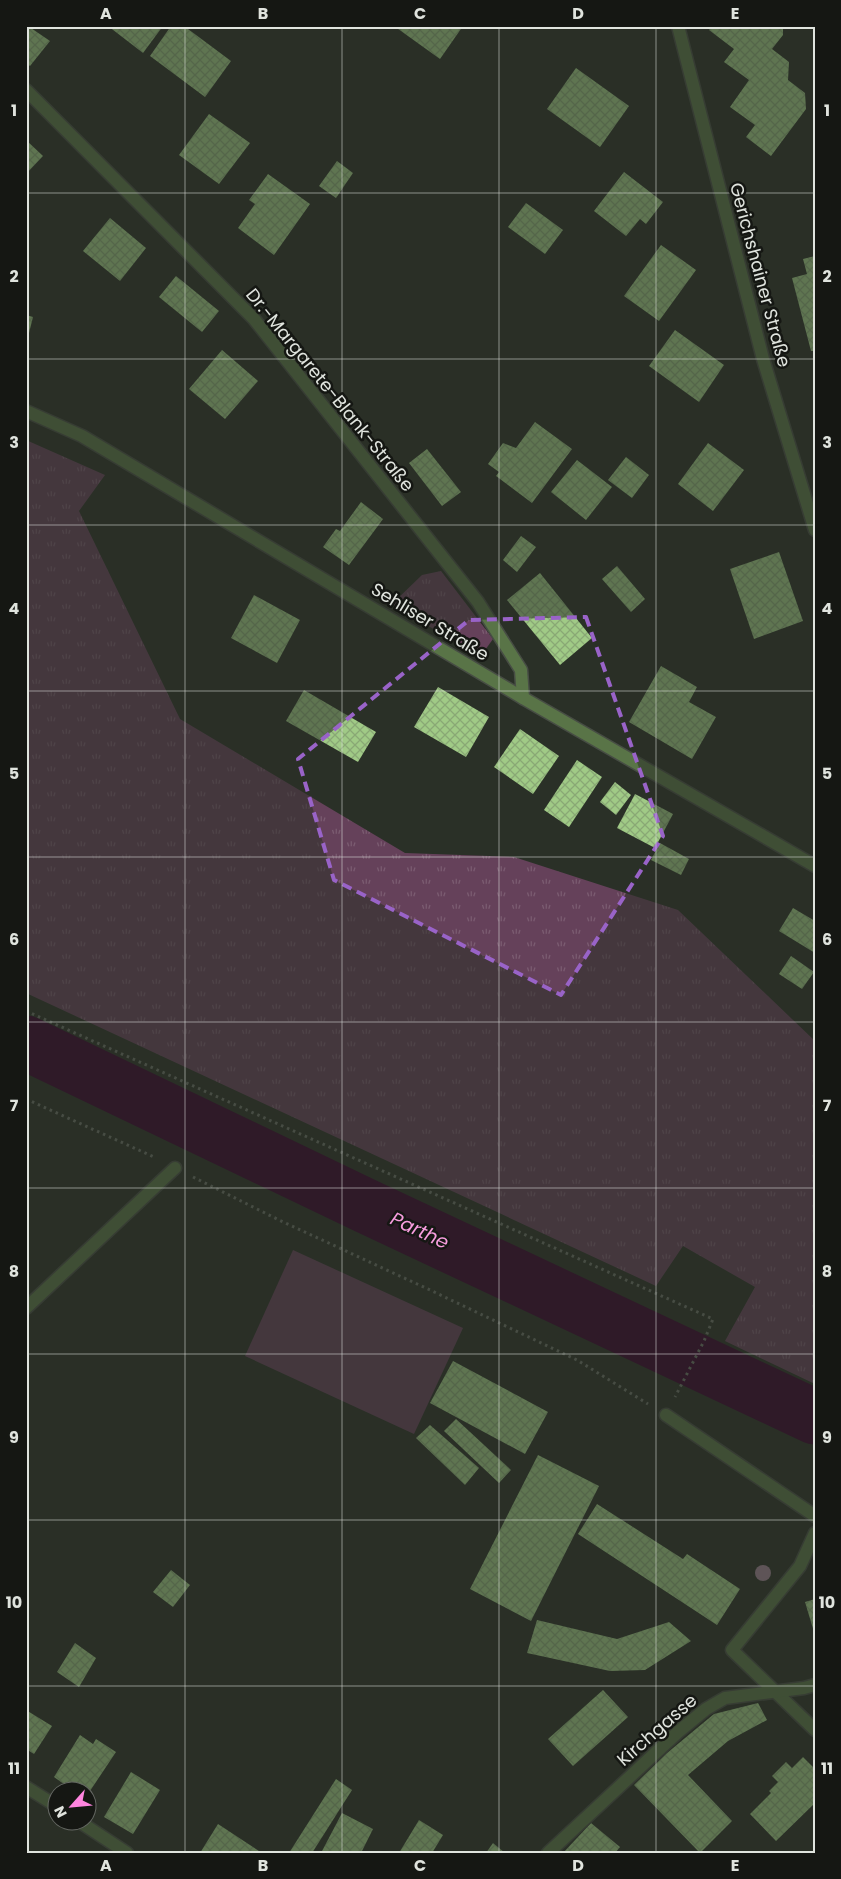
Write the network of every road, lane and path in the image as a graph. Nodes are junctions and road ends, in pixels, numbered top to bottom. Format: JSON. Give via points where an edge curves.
{"nodes":[{"id":1,"x":678,"y":26,"type":"edge"},
{"id":2,"x":26,"y":90,"type":"edge"},
{"id":3,"x":26,"y":411,"type":"edge"},
{"id":4,"x":813,"y":522,"type":"edge"},
{"id":5,"x":523,"y":698,"type":"junction"},
{"id":6,"x":815,"y":866,"type":"edge"},
{"id":7,"x":26,"y":1011,"type":"edge"},
{"id":8,"x":26,"y":1099,"type":"edge"},
{"id":9,"x":175,"y":1168,"type":"junction"},
{"id":10,"x":26,"y":1308,"type":"edge"},
{"id":11,"x":678,"y":1391,"type":"dead end"},
{"id":12,"x":666,"y":1415,"type":"joint"},
{"id":13,"x":815,"y":1516,"type":"edge"},
{"id":14,"x":815,"y":1534,"type":"edge"},
{"id":15,"x":815,"y":1685,"type":"edge"},
{"id":16,"x":776,"y":1691,"type":"junction"},
{"id":17,"x":815,"y":1730,"type":"edge"},
{"id":18,"x":26,"y":1787,"type":"edge"},
{"id":19,"x":48,"y":1801,"type":"edge"},
{"id":20,"x":95,"y":1832,"type":"edge"},
{"id":21,"x":127,"y":1853,"type":"edge"},
{"id":22,"x":548,"y":1853,"type":"edge"}],
"edges":[{"from":1,"to":4,"type":"street","name":"Gerichshainer Straße","via":[[763,359]]},
{"from":2,"to":5,"type":"street","name":"Dr.-Margarete-Blank-Straße","via":[[254,319],[478,602],[521,670]]},
{"from":3,"to":5,"type":"street","name":"Sehliser Straße","via":[[82,436]]},
{"from":5,"to":6,"type":"street","name":"Sehliser Straße"},
{"from":7,"to":11,"type":"path","via":[[713,1319]]},
{"from":8,"to":9,"type":"path"},
{"from":9,"to":10,"type":"street"},
{"from":9,"to":12,"type":"path","via":[[577,1360]]},
{"from":12,"to":13,"type":"street"},
{"from":14,"to":16,"type":"street","via":[[800,1566],[732,1650]]},
{"from":15,"to":16,"type":"street","name":"Kirchgasse"},
{"from":16,"to":17,"type":"street"},
{"from":16,"to":22,"type":"street","name":"Kirchgasse","via":[[725,1698],[706,1709]]},
{"from":18,"to":19,"type":"street"},
{"from":20,"to":21,"type":"street"}]}
